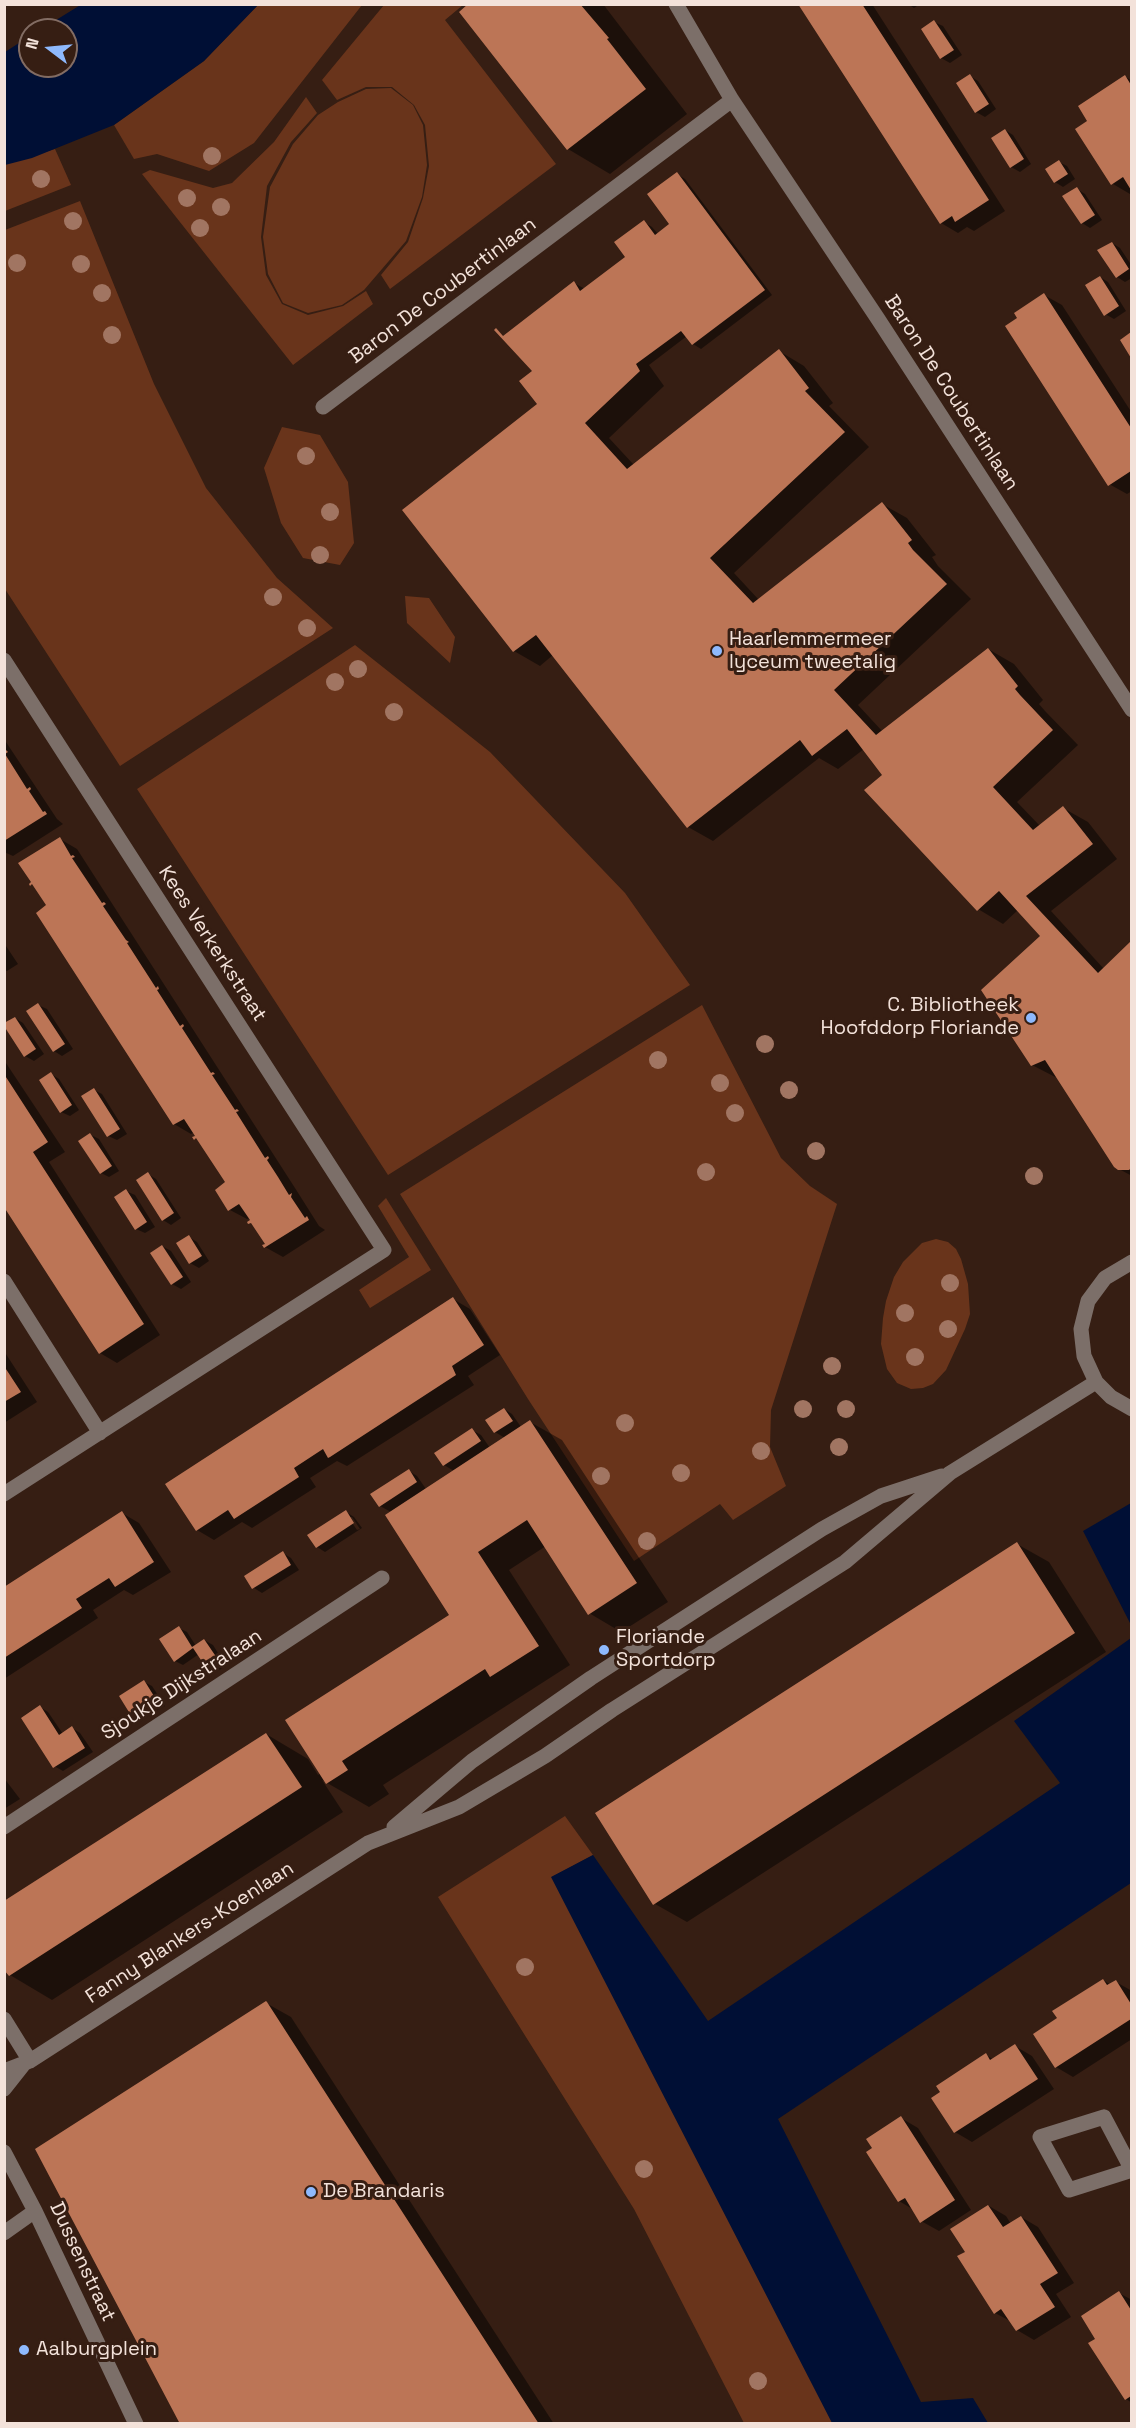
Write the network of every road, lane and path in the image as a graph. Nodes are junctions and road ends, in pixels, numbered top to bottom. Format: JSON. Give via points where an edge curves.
{"nodes":[{"id":1,"x":676,"y":4,"type":"edge"},
{"id":2,"x":732,"y":100,"type":"junction"},
{"id":3,"x":323,"y":407,"type":"dead end"},
{"id":4,"x":4,"y":660,"type":"edge"},
{"id":5,"x":1131,"y":710,"type":"edge"},
{"id":6,"x":1131,"y":1262,"type":"edge"},
{"id":7,"x":4,"y":1281,"type":"edge"},
{"id":8,"x":1096,"y":1382,"type":"junction"},
{"id":9,"x":1131,"y":1409,"type":"edge"},
{"id":10,"x":100,"y":1433,"type":"junction"},
{"id":11,"x":951,"y":1473,"type":"junction"},
{"id":12,"x":4,"y":1494,"type":"edge"},
{"id":13,"x":382,"y":1578,"type":"dead end"},
{"id":14,"x":4,"y":1827,"type":"edge"},
{"id":15,"x":381,"y":1837,"type":"junction"},
{"id":16,"x":4,"y":2019,"type":"edge"},
{"id":17,"x":26,"y":2063,"type":"junction"},
{"id":18,"x":4,"y":2071,"type":"edge"},
{"id":19,"x":4,"y":2089,"type":"edge"},
{"id":20,"x":4,"y":2152,"type":"edge"},
{"id":21,"x":1131,"y":2170,"type":"edge"},
{"id":22,"x":35,"y":2211,"type":"junction"},
{"id":23,"x":4,"y":2233,"type":"edge"},
{"id":24,"x":136,"y":2424,"type":"edge"}],
"edges":[{"from":1,"to":2,"type":"street","name":"Baron De Coubertinlaan"},
{"from":2,"to":3,"type":"street","name":"Baron De Coubertinlaan"},
{"from":2,"to":5,"type":"street","name":"Baron De Coubertinlaan"},
{"from":4,"to":10,"type":"street","name":"Kees Verkerkstraat","via":[[384,1250]]},
{"from":6,"to":8,"type":"street","via":[[1104,1278],[1088,1301],[1081,1329],[1084,1356]]},
{"from":7,"to":10,"type":"street"},
{"from":8,"to":9,"type":"street"},
{"from":8,"to":11,"type":"street","name":"Fanny Blankers-Koenlaan"},
{"from":10,"to":12,"type":"street"},
{"from":11,"to":15,"type":"street","name":"Fanny Blankers-Koenlaan","via":[[844,1562],[545,1756],[459,1807]]},
{"from":11,"to":15,"type":"street","name":"Fanny Blankers-Koenlaan","via":[[881,1497],[822,1528],[481,1754]]},
{"from":13,"to":14,"type":"street","name":"Sjoukje Dijkstralaan"},
{"from":15,"to":17,"type":"street","name":"Fanny Blankers-Koenlaan","via":[[328,1867]]},
{"from":16,"to":17,"type":"street"},
{"from":17,"to":18,"type":"street","name":"Fanny Blankers-Koenlaan"},
{"from":17,"to":19,"type":"street","name":"Fanny Blankers-Koenlaan"},
{"from":20,"to":22,"type":"street","name":"Dussenstraat"},
{"from":21,"to":21,"type":"street","via":[[1104,2117],[1040,2138],[1069,2190]]},
{"from":22,"to":23,"type":"street"},
{"from":22,"to":24,"type":"street","name":"Dussenstraat"}]}
